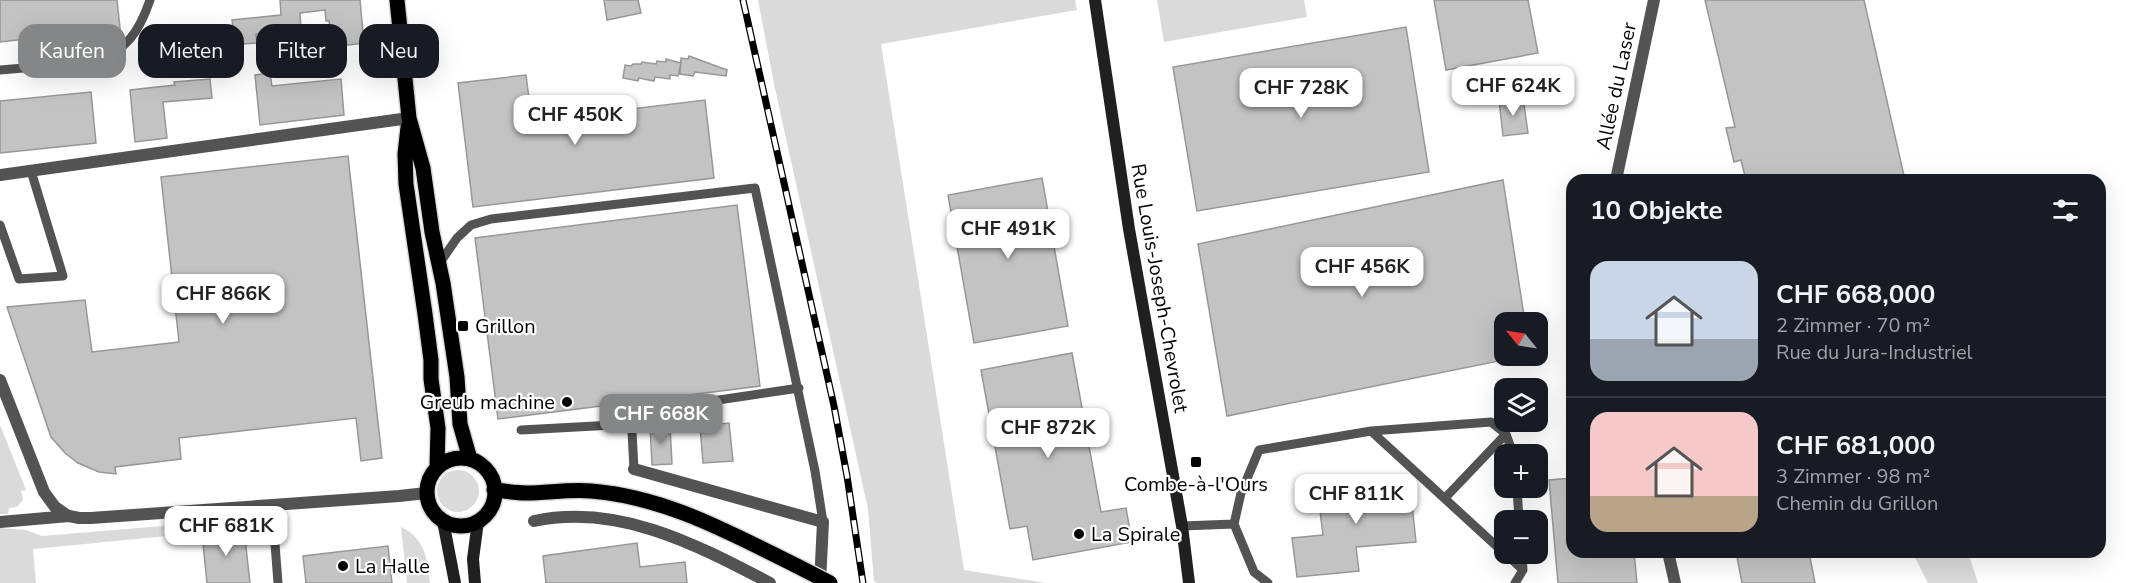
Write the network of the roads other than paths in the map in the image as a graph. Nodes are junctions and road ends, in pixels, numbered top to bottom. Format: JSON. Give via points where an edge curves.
{"nodes":[{"id":1,"x":150,"y":0,"type":"edge"},
{"id":2,"x":396,"y":0,"type":"edge"},
{"id":3,"x":1095,"y":0,"type":"edge"},
{"id":4,"x":1654,"y":0,"type":"edge"},
{"id":5,"x":0,"y":70,"type":"edge"},
{"id":6,"x":409,"y":118,"type":"junction"},
{"id":7,"x":31,"y":171,"type":"junction"},
{"id":8,"x":1617,"y":174,"type":"edge"},
{"id":9,"x":0,"y":175,"type":"edge"},
{"id":10,"x":0,"y":225,"type":"edge"},
{"id":11,"x":439,"y":264,"type":"junction"},
{"id":12,"x":0,"y":380,"type":"edge"},
{"id":13,"x":798,"y":388,"type":"junction"},
{"id":14,"x":632,"y":424,"type":"junction"},
{"id":15,"x":521,"y":430,"type":"dead end"},
{"id":16,"x":1371,"y":431,"type":"junction"},
{"id":17,"x":1506,"y":434,"type":"junction"},
{"id":18,"x":1510,"y":444,"type":"edge"},
{"id":19,"x":470,"y":459,"type":"junction"},
{"id":20,"x":437,"y":468,"type":"junction"},
{"id":21,"x":634,"y":469,"type":"joint"},
{"id":22,"x":494,"y":490,"type":"junction"},
{"id":23,"x":427,"y":493,"type":"junction"},
{"id":24,"x":1445,"y":498,"type":"junction"},
{"id":25,"x":272,"y":505,"type":"junction"},
{"id":26,"x":69,"y":516,"type":"junction"},
{"id":27,"x":534,"y":520,"type":"dead end"},
{"id":28,"x":443,"y":521,"type":"junction"},
{"id":29,"x":478,"y":521,"type":"junction"},
{"id":30,"x":0,"y":522,"type":"edge"},
{"id":31,"x":823,"y":522,"type":"junction"},
{"id":32,"x":1234,"y":524,"type":"junction"},
{"id":33,"x":1182,"y":526,"type":"junction"},
{"id":34,"x":1494,"y":543,"type":"edge"},
{"id":35,"x":1669,"y":558,"type":"edge"},
{"id":36,"x":1517,"y":564,"type":"edge"},
{"id":37,"x":1523,"y":564,"type":"edge"},
{"id":38,"x":1523,"y":570,"type":"junction"},
{"id":39,"x":278,"y":583,"type":"edge"},
{"id":40,"x":455,"y":583,"type":"edge"},
{"id":41,"x":476,"y":583,"type":"edge"},
{"id":42,"x":770,"y":583,"type":"edge"},
{"id":43,"x":820,"y":583,"type":"edge"},
{"id":44,"x":830,"y":583,"type":"edge"},
{"id":45,"x":1189,"y":583,"type":"edge"},
{"id":46,"x":1268,"y":583,"type":"edge"},
{"id":47,"x":1515,"y":583,"type":"edge"},
{"id":48,"x":1675,"y":583,"type":"edge"}],
"edges":[{"from":1,"to":5,"type":"lane","via":[[135,33],[109,57],[94,62]]},
{"from":2,"to":6,"type":"main road"},
{"from":3,"to":33,"type":"main road","name":"Rue Louis-Joseph-Chevrolet"},
{"from":4,"to":8,"type":"street","name":"Allée du Laser"},
{"from":6,"to":7,"type":"street"},
{"from":6,"to":11,"type":"main road","via":[[423,168]]},
{"from":6,"to":20,"type":"main road","via":[[406,184],[431,360],[438,428]]},
{"from":7,"to":9,"type":"street"},
{"from":7,"to":10,"type":"lane","via":[[63,276],[19,279]]},
{"from":11,"to":13,"type":"lane","via":[[471,225],[491,219],[756,188]]},
{"from":11,"to":19,"type":"main road","via":[[457,377],[460,424]]},
{"from":12,"to":26,"type":"street","via":[[44,492],[55,507]]},
{"from":13,"to":14,"type":"lane","via":[[631,413]]},
{"from":13,"to":31,"type":"lane"},
{"from":14,"to":15,"type":"lane"},
{"from":14,"to":21,"type":"lane"},
{"from":16,"to":17,"type":"lane","via":[[1491,422]]},
{"from":16,"to":24,"type":"lane"},
{"from":16,"to":32,"type":"lane","via":[[1259,450]]},
{"from":17,"to":18,"type":"lane"},
{"from":17,"to":24,"type":"lane"},
{"from":19,"to":20,"type":"main road","via":[[456,458]]},
{"from":19,"to":22,"type":"main road","via":[[487,471]]},
{"from":20,"to":23,"type":"main road","via":[[429,479]]},
{"from":21,"to":31,"type":"street"},
{"from":22,"to":29,"type":"main road","via":[[492,505]]},
{"from":22,"to":44,"type":"main road","bridge":true,"via":[[601,492],[658,503],[704,520]]},
{"from":23,"to":25,"type":"street"},
{"from":23,"to":28,"type":"main road","via":[[433,512]]},
{"from":24,"to":34,"type":"lane"},
{"from":25,"to":26,"type":"street"},
{"from":25,"to":39,"type":"lane"},
{"from":26,"to":30,"type":"street"},
{"from":27,"to":42,"type":"street","via":[[584,516],[642,526],[707,550]]},
{"from":28,"to":29,"type":"main road","via":[[464,526]]},
{"from":28,"to":40,"type":"main road"},
{"from":29,"to":41,"type":"main road","via":[[473,559]]},
{"from":31,"to":43,"type":"street"},
{"from":32,"to":33,"type":"lane"},
{"from":32,"to":46,"type":"lane","via":[[1254,572]]},
{"from":33,"to":45,"type":"main road","name":"Rue Louis-Joseph-Chevrolet"},
{"from":35,"to":48,"type":"street"},
{"from":36,"to":38,"type":"lane"},
{"from":37,"to":38,"type":"lane"},
{"from":38,"to":47,"type":"lane"}]}
